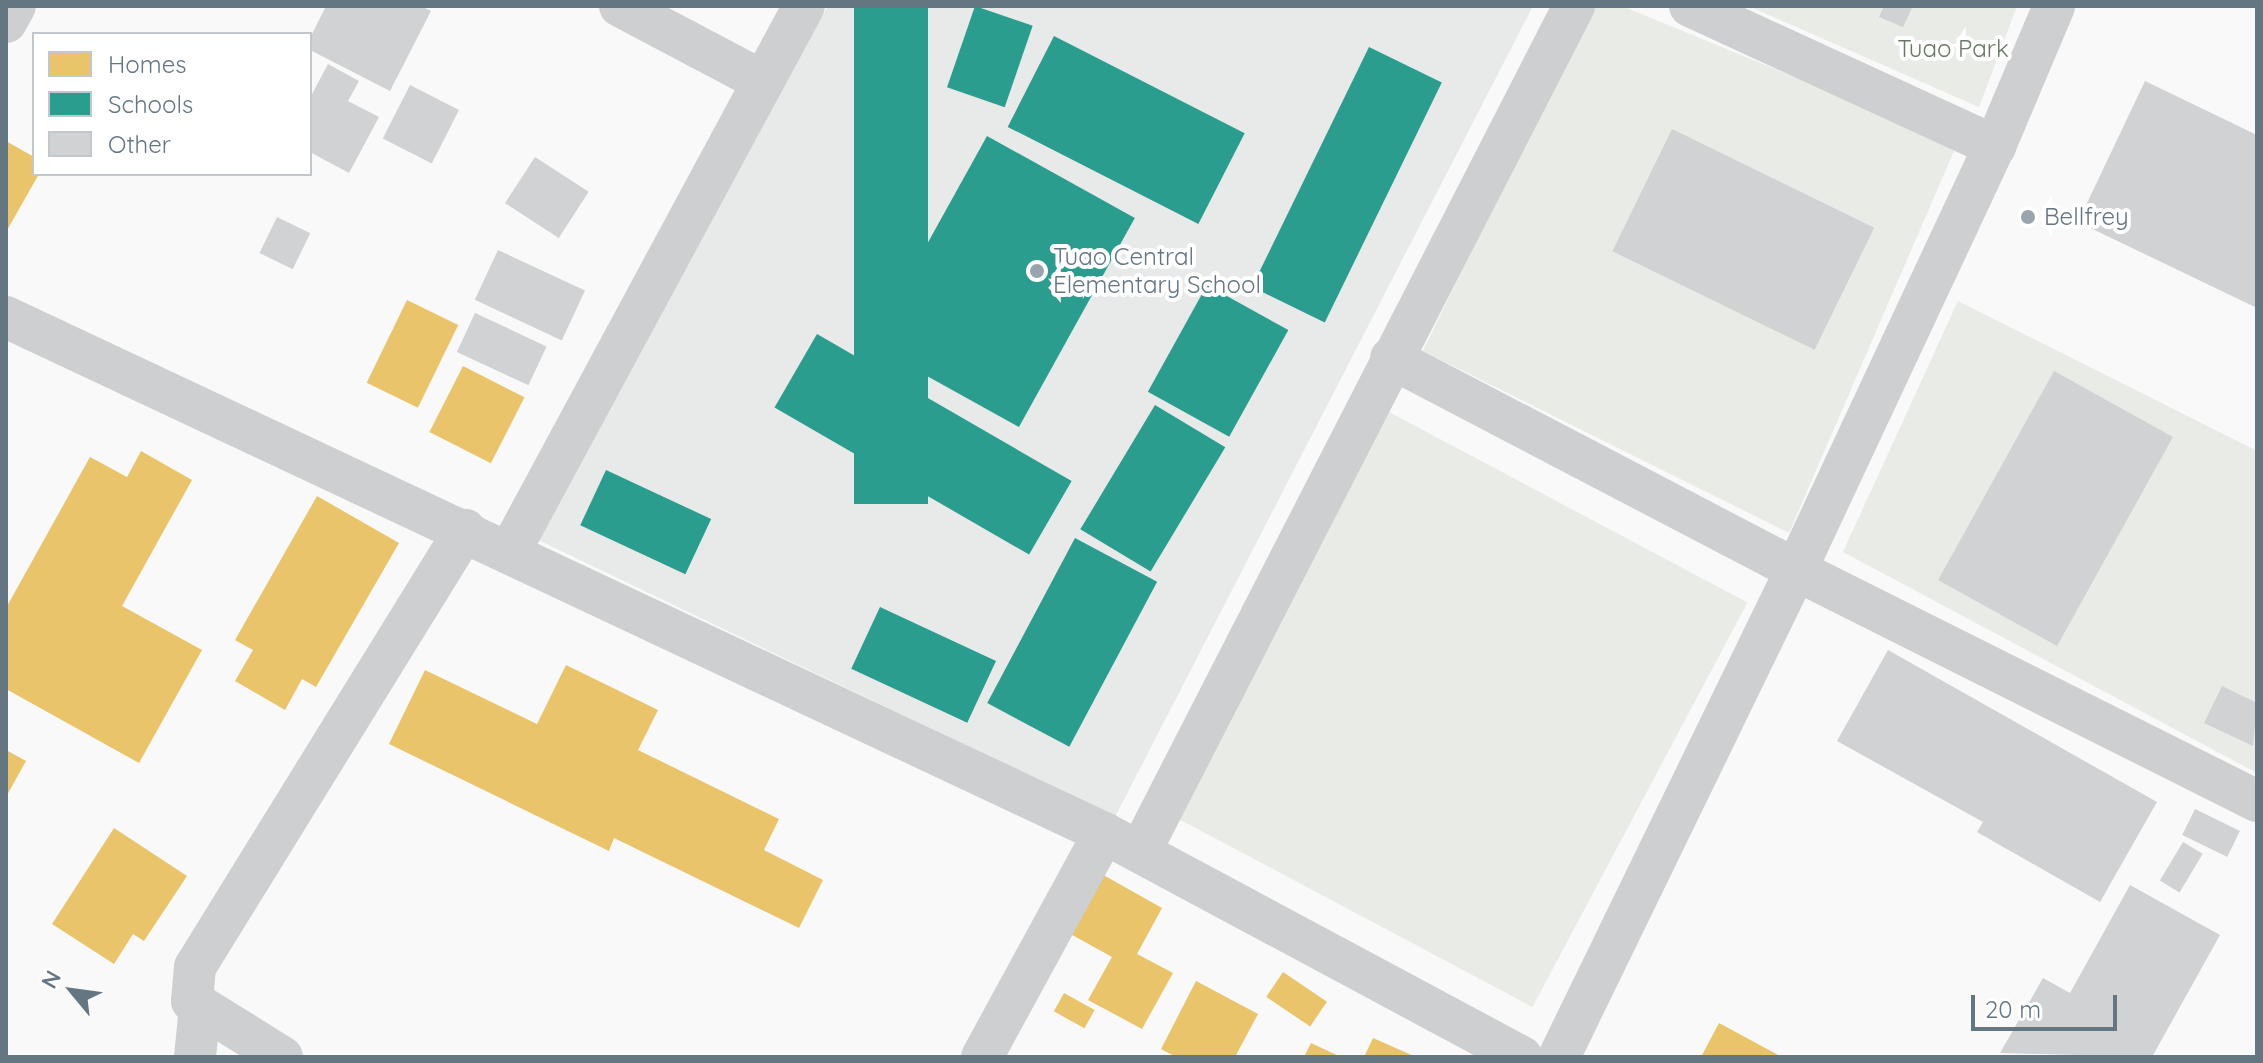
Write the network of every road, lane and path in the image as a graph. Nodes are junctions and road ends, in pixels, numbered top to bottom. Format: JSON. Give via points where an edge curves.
{"nodes":[{"id":1,"x":15,"y":6,"type":"edge"},
{"id":2,"x":620,"y":6,"type":"edge"},
{"id":3,"x":804,"y":6,"type":"edge"},
{"id":4,"x":1574,"y":6,"type":"edge"},
{"id":5,"x":1690,"y":6,"type":"edge"},
{"id":6,"x":2054,"y":6,"type":"edge"},
{"id":7,"x":6,"y":22,"type":"edge"},
{"id":8,"x":762,"y":81,"type":"junction"},
{"id":9,"x":1995,"y":146,"type":"junction"},
{"id":10,"x":6,"y":317,"type":"edge"},
{"id":11,"x":1391,"y":358,"type":"junction"},
{"id":12,"x":465,"y":530,"type":"junction"},
{"id":13,"x":510,"y":551,"type":"junction"},
{"id":14,"x":1796,"y":570,"type":"junction"},
{"id":15,"x":2257,"y":801,"type":"edge"},
{"id":16,"x":1104,"y":833,"type":"junction"},
{"id":17,"x":1140,"y":852,"type":"junction"},
{"id":18,"x":200,"y":1007,"type":"junction"},
{"id":19,"x":195,"y":1057,"type":"edge"},
{"id":20,"x":282,"y":1057,"type":"edge"},
{"id":21,"x":982,"y":1057,"type":"edge"},
{"id":22,"x":1522,"y":1057,"type":"edge"},
{"id":23,"x":1559,"y":1057,"type":"edge"}],
"edges":[{"from":1,"to":7,"type":"street"},
{"from":2,"to":8,"type":"street"},
{"from":3,"to":8,"type":"street"},
{"from":4,"to":11,"type":"street"},
{"from":5,"to":9,"type":"street"},
{"from":6,"to":9,"type":"street"},
{"from":8,"to":13,"type":"street"},
{"from":9,"to":14,"type":"street"},
{"from":10,"to":12,"type":"street"},
{"from":11,"to":14,"type":"street"},
{"from":11,"to":17,"type":"street"},
{"from":12,"to":13,"type":"street"},
{"from":12,"to":18,"type":"street","via":[[195,967],[190,990]]},
{"from":13,"to":16,"type":"street"},
{"from":14,"to":15,"type":"street"},
{"from":14,"to":23,"type":"street"},
{"from":16,"to":17,"type":"street"},
{"from":16,"to":21,"type":"street"},
{"from":17,"to":22,"type":"street"},
{"from":18,"to":19,"type":"street"},
{"from":18,"to":20,"type":"street"}]}
